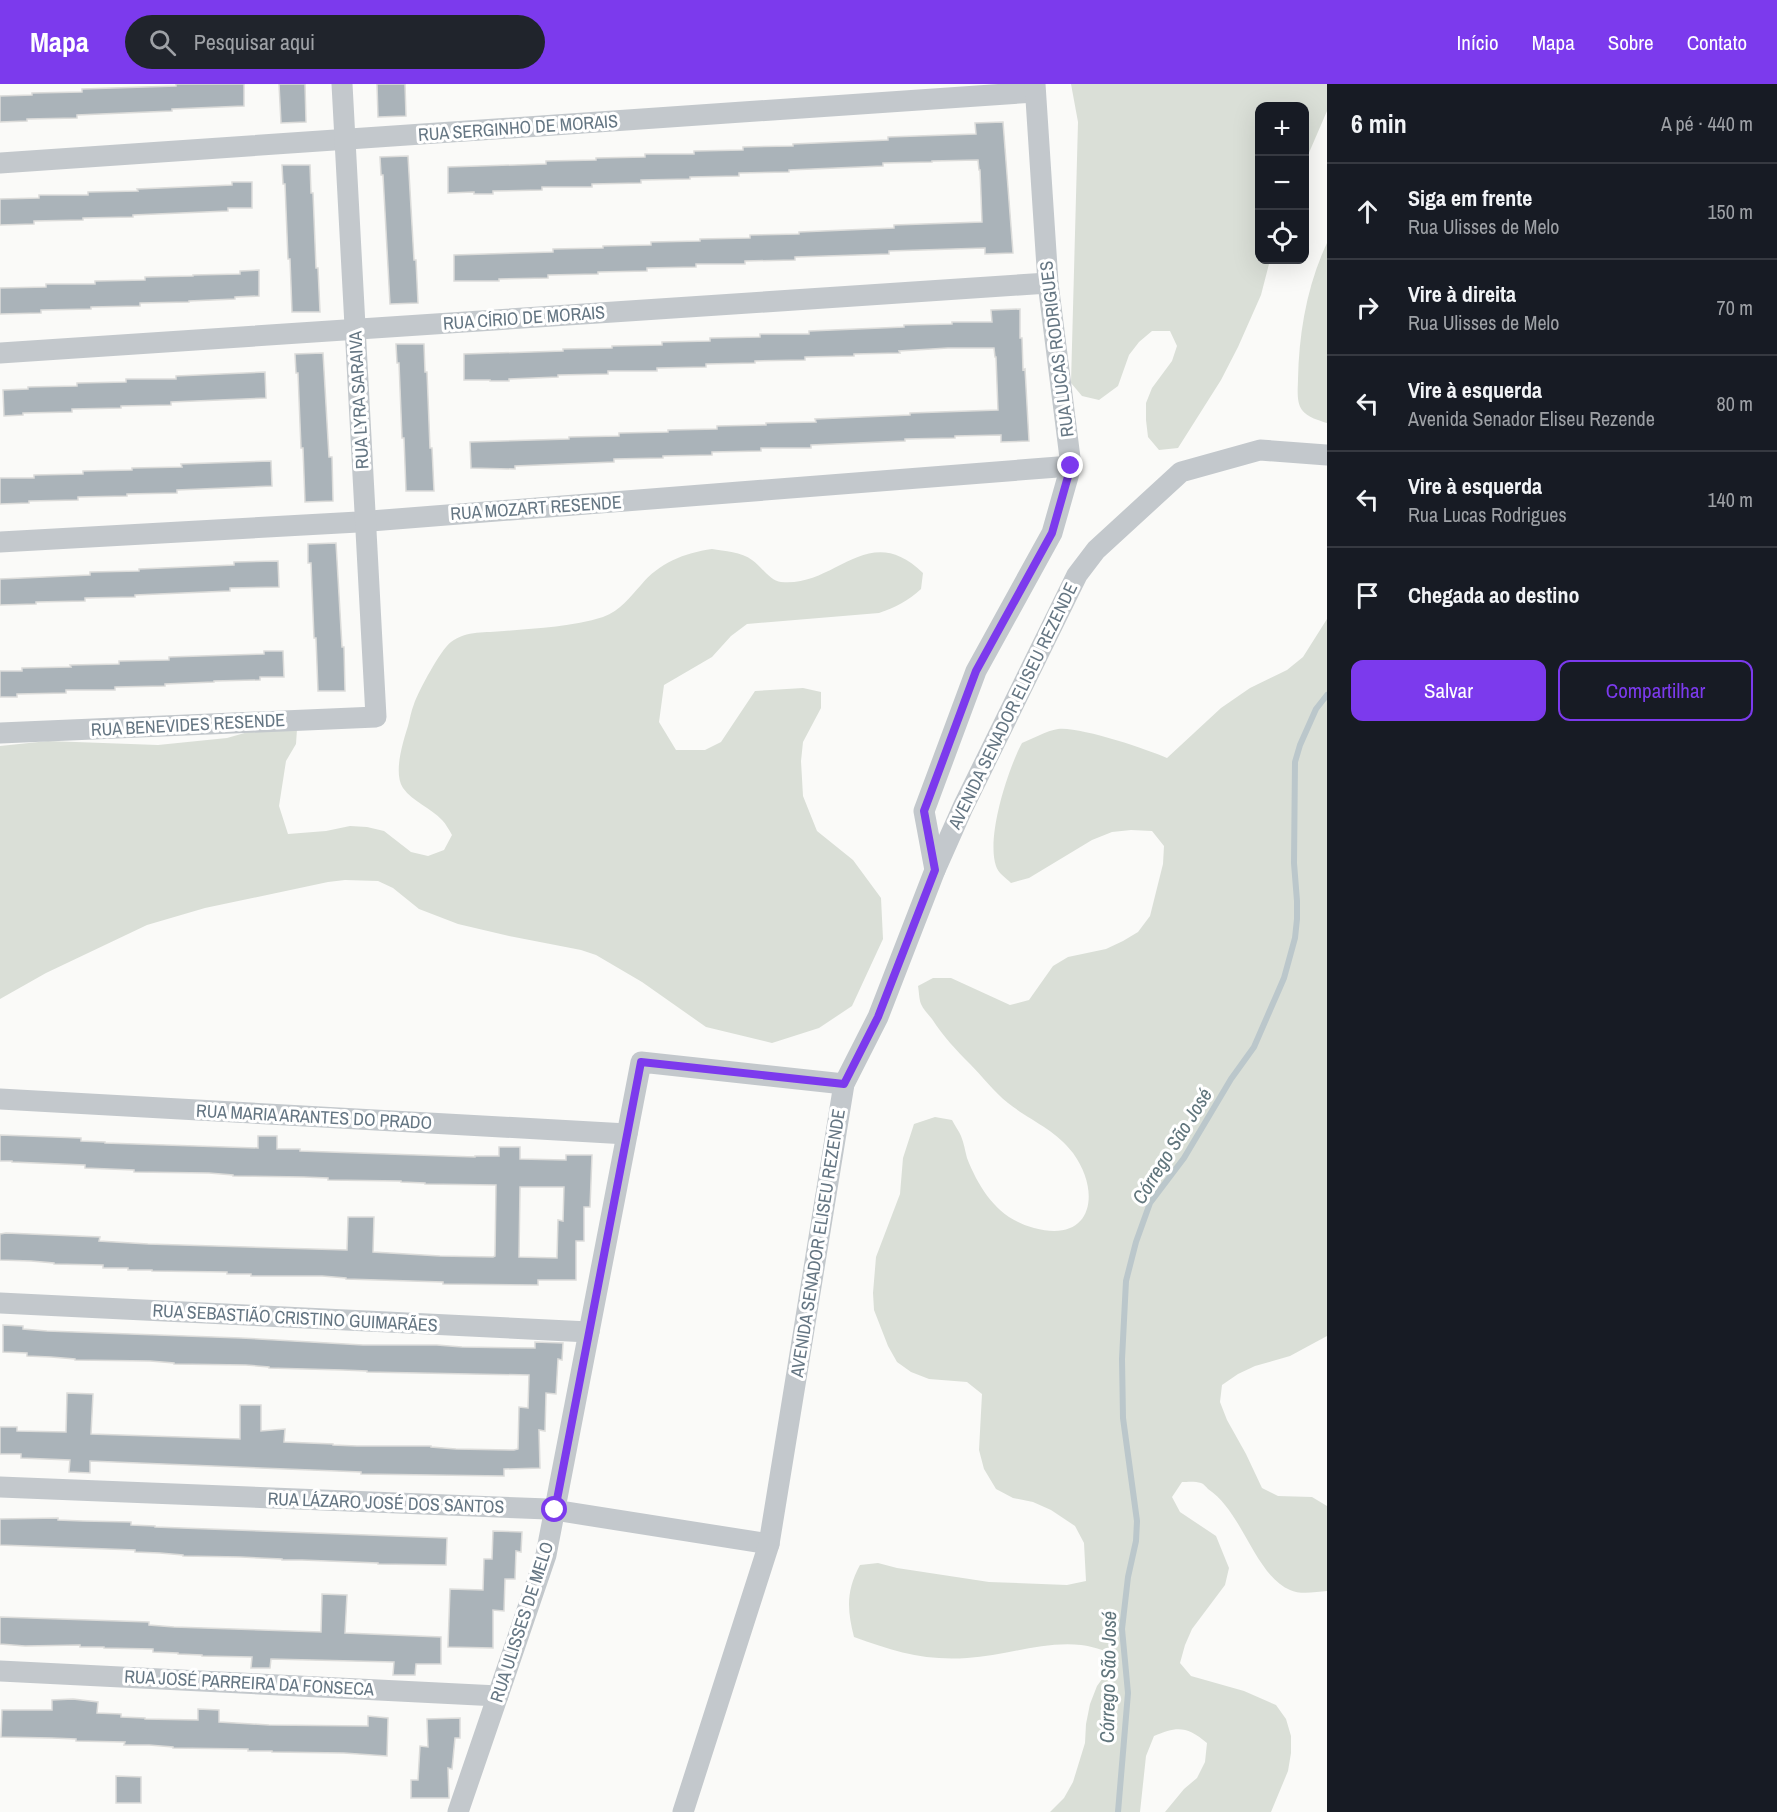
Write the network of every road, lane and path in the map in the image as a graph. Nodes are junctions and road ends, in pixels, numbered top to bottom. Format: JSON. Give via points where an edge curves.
{"nodes":[{"id":1,"x":342,"y":84,"type":"edge"},
{"id":2,"x":1035,"y":88,"type":"edge"},
{"id":3,"x":345,"y":139,"type":"junction"},
{"id":4,"x":0,"y":163,"type":"edge"},
{"id":5,"x":1048,"y":283,"type":"junction"},
{"id":6,"x":356,"y":329,"type":"junction"},
{"id":7,"x":0,"y":353,"type":"edge"},
{"id":8,"x":1327,"y":455,"type":"edge"},
{"id":9,"x":1071,"y":466,"type":"junction"},
{"id":10,"x":366,"y":521,"type":"junction"},
{"id":11,"x":0,"y":542,"type":"edge"},
{"id":12,"x":376,"y":717,"type":"joint"},
{"id":13,"x":0,"y":734,"type":"edge"},
{"id":14,"x":935,"y":870,"type":"junction"},
{"id":15,"x":844,"y":1084,"type":"junction"},
{"id":16,"x":0,"y":1100,"type":"edge"},
{"id":17,"x":627,"y":1134,"type":"junction"},
{"id":18,"x":0,"y":1304,"type":"edge"},
{"id":19,"x":589,"y":1332,"type":"junction"},
{"id":20,"x":0,"y":1487,"type":"edge"},
{"id":21,"x":555,"y":1510,"type":"junction"},
{"id":22,"x":769,"y":1544,"type":"junction"},
{"id":23,"x":0,"y":1671,"type":"edge"},
{"id":24,"x":498,"y":1696,"type":"junction"},
{"id":25,"x":458,"y":1812,"type":"edge"},
{"id":26,"x":683,"y":1812,"type":"edge"}],
"edges":[{"from":1,"to":3,"type":"street","name":"RUA LYRA SARAIVA"},
{"from":2,"to":3,"type":"street","name":"RUA SERGINHO DE MORAIS"},
{"from":2,"to":5,"type":"street","name":"RUA LUCAS RODRIGUES"},
{"from":3,"to":4,"type":"street","name":"RUA SERGINHO DE MORAIS"},
{"from":3,"to":6,"type":"street","name":"RUA LYRA SARAIVA"},
{"from":5,"to":6,"type":"street","name":"RUA CÍRIO DE MORAIS"},
{"from":5,"to":9,"type":"street","name":"RUA LUCAS RODRIGUES"},
{"from":6,"to":7,"type":"street","name":"RUA CÍRIO DE MORAIS"},
{"from":6,"to":10,"type":"street","name":"RUA LYRA SARAIVA"},
{"from":8,"to":14,"type":"street","name":"AVENIDA SENADOR ELISEU REZENDE","via":[[1260,450],[1181,472],[1096,550],[1077,575]]},
{"from":9,"to":10,"type":"street","name":"RUA MOZART RESENDE"},
{"from":9,"to":14,"type":"street","name":"RUA LUCAS RODRIGUES","via":[[1052,533],[976,671],[924,811]]},
{"from":10,"to":11,"type":"street","name":"RUA MOZART RESENDE"},
{"from":10,"to":12,"type":"street","name":"RUA LYRA SARAIVA"},
{"from":12,"to":13,"type":"street","name":"RUA BENEVIDES RESENDE"},
{"from":14,"to":15,"type":"street","name":"AVENIDA SENADOR ELISEU REZENDE","via":[[878,1017]]},
{"from":15,"to":17,"type":"street","name":"RUA ULISSES DE MELO","via":[[641,1062]]},
{"from":15,"to":22,"type":"street","name":"AVENIDA SENADOR ELISEU REZENDE"},
{"from":16,"to":17,"type":"street","name":"RUA MARIA ARANTES DO PRADO"},
{"from":17,"to":19,"type":"street","name":"RUA ULISSES DE MELO"},
{"from":18,"to":19,"type":"street","name":"RUA SEBASTIÃO CRISTINO GUIMARÃES"},
{"from":19,"to":21,"type":"street","name":"RUA ULISSES DE MELO"},
{"from":20,"to":21,"type":"street","name":"RUA LÁZARO JOSÉ DOS SANTOS"},
{"from":21,"to":22,"type":"street","name":"RUA LÁZARO JOSÉ DOS SANTOS"},
{"from":21,"to":24,"type":"street","name":"RUA ULISSES DE MELO","via":[[546,1555]]},
{"from":22,"to":26,"type":"street","name":"AVENIDA SENADOR ELISEU REZENDE"},
{"from":23,"to":24,"type":"street","name":"RUA JOSÉ PARREIRA DA FONSECA"},
{"from":24,"to":25,"type":"street","name":"RUA ULISSES DE MELO"}]}
